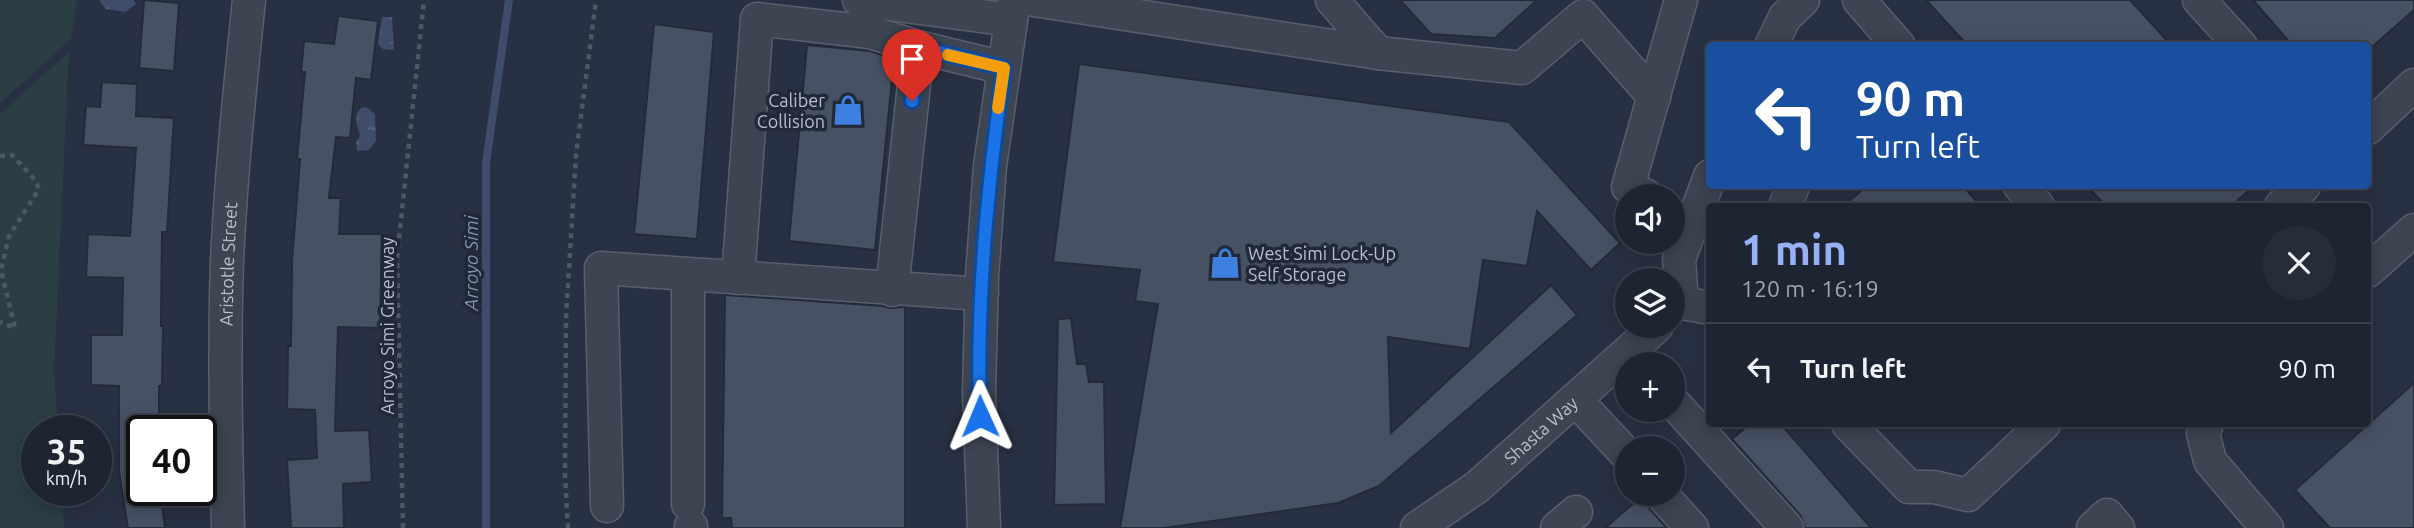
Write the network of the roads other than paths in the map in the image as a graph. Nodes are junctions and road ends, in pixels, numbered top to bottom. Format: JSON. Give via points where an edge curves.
{"nodes":[{"id":1,"x":249,"y":0,"type":"edge"},
{"id":2,"x":859,"y":0,"type":"edge"},
{"id":3,"x":1332,"y":0,"type":"edge"},
{"id":4,"x":1681,"y":0,"type":"edge"},
{"id":5,"x":1802,"y":0,"type":"edge"},
{"id":6,"x":1859,"y":0,"type":"edge"},
{"id":7,"x":2199,"y":0,"type":"edge"},
{"id":8,"x":1114,"y":6,"type":"edge"},
{"id":9,"x":1019,"y":7,"type":"edge"},
{"id":10,"x":1772,"y":42,"type":"edge"},
{"id":11,"x":1896,"y":42,"type":"edge"},
{"id":12,"x":2237,"y":42,"type":"edge"},
{"id":13,"x":918,"y":47,"type":"junction"},
{"id":14,"x":1378,"y":53,"type":"junction"},
{"id":15,"x":1004,"y":68,"type":"junction"},
{"id":16,"x":2414,"y":85,"type":"edge"},
{"id":17,"x":1654,"y":97,"type":"junction"},
{"id":18,"x":2371,"y":125,"type":"edge"},
{"id":19,"x":1706,"y":182,"type":"edge"},
{"id":20,"x":1629,"y":184,"type":"edge"},
{"id":21,"x":2023,"y":189,"type":"edge"},
{"id":22,"x":2301,"y":189,"type":"edge"},
{"id":23,"x":2035,"y":203,"type":"edge"},
{"id":24,"x":2284,"y":203,"type":"edge"},
{"id":25,"x":1685,"y":211,"type":"edge"},
{"id":26,"x":2414,"y":230,"type":"edge"},
{"id":27,"x":1679,"y":254,"type":"edge"},
{"id":28,"x":2371,"y":268,"type":"edge"},
{"id":29,"x":688,"y":275,"type":"junction"},
{"id":30,"x":738,"y":278,"type":"junction"},
{"id":31,"x":892,"y":290,"type":"junction"},
{"id":32,"x":982,"y":294,"type":"junction"},
{"id":33,"x":1688,"y":307,"type":"edge"},
{"id":34,"x":1615,"y":371,"type":"edge"},
{"id":35,"x":1575,"y":399,"type":"junction"},
{"id":36,"x":1685,"y":415,"type":"edge"},
{"id":37,"x":1851,"y":427,"type":"edge"},
{"id":38,"x":2041,"y":427,"type":"edge"},
{"id":39,"x":2206,"y":427,"type":"edge"},
{"id":40,"x":1615,"y":442,"type":"edge"},
{"id":41,"x":607,"y":506,"type":"dead end"},
{"id":42,"x":1672,"y":506,"type":"edge"},
{"id":43,"x":690,"y":519,"type":"edge"},
{"id":44,"x":228,"y":528,"type":"edge"},
{"id":45,"x":984,"y":528,"type":"edge"},
{"id":46,"x":1417,"y":528,"type":"edge"},
{"id":47,"x":1692,"y":528,"type":"edge"},
{"id":48,"x":1787,"y":528,"type":"edge"},
{"id":49,"x":2093,"y":528,"type":"edge"},
{"id":50,"x":2118,"y":528,"type":"edge"},
{"id":51,"x":2267,"y":528,"type":"edge"}],
"edges":[{"from":1,"to":44,"type":"street","name":"Aristotle Street","via":[[227,261]]},
{"from":2,"to":9,"type":"street"},
{"from":3,"to":14,"type":"street"},
{"from":4,"to":17,"type":"street"},
{"from":5,"to":10,"type":"street","via":[[1785,17]]},
{"from":6,"to":11,"type":"street"},
{"from":7,"to":12,"type":"street"},
{"from":8,"to":9,"type":"street"},
{"from":8,"to":14,"type":"street"},
{"from":9,"to":15,"type":"street"},
{"from":13,"to":15,"type":"street"},
{"from":13,"to":30,"type":"street","via":[[870,32],[757,19]]},
{"from":13,"to":31,"type":"street"},
{"from":14,"to":17,"type":"street","via":[[1522,68],[1583,16]]},
{"from":15,"to":32,"type":"street","via":[[990,166]]},
{"from":16,"to":18,"type":"street"},
{"from":17,"to":20,"type":"street"},
{"from":19,"to":25,"type":"street"},
{"from":21,"to":23,"type":"street"},
{"from":22,"to":24,"type":"street"},
{"from":26,"to":28,"type":"street"},
{"from":27,"to":33,"type":"street"},
{"from":29,"to":30,"type":"street"},
{"from":29,"to":41,"type":"street","via":[[601,268]]},
{"from":29,"to":43,"type":"street"},
{"from":30,"to":31,"type":"street"},
{"from":31,"to":32,"type":"street"},
{"from":32,"to":45,"type":"street","via":[[979,392]]},
{"from":34,"to":35,"type":"street","name":"Shasta Way"},
{"from":35,"to":40,"type":"street"},
{"from":35,"to":46,"type":"street","name":"Shasta Way","via":[[1477,487]]},
{"from":36,"to":48,"type":"street"},
{"from":37,"to":38,"type":"street","via":[[1909,487],[1968,495]]},
{"from":39,"to":51,"type":"street","via":[[2210,461]]},
{"from":42,"to":47,"type":"street"},
{"from":49,"to":50,"type":"street","via":[[2107,515]]}]}
